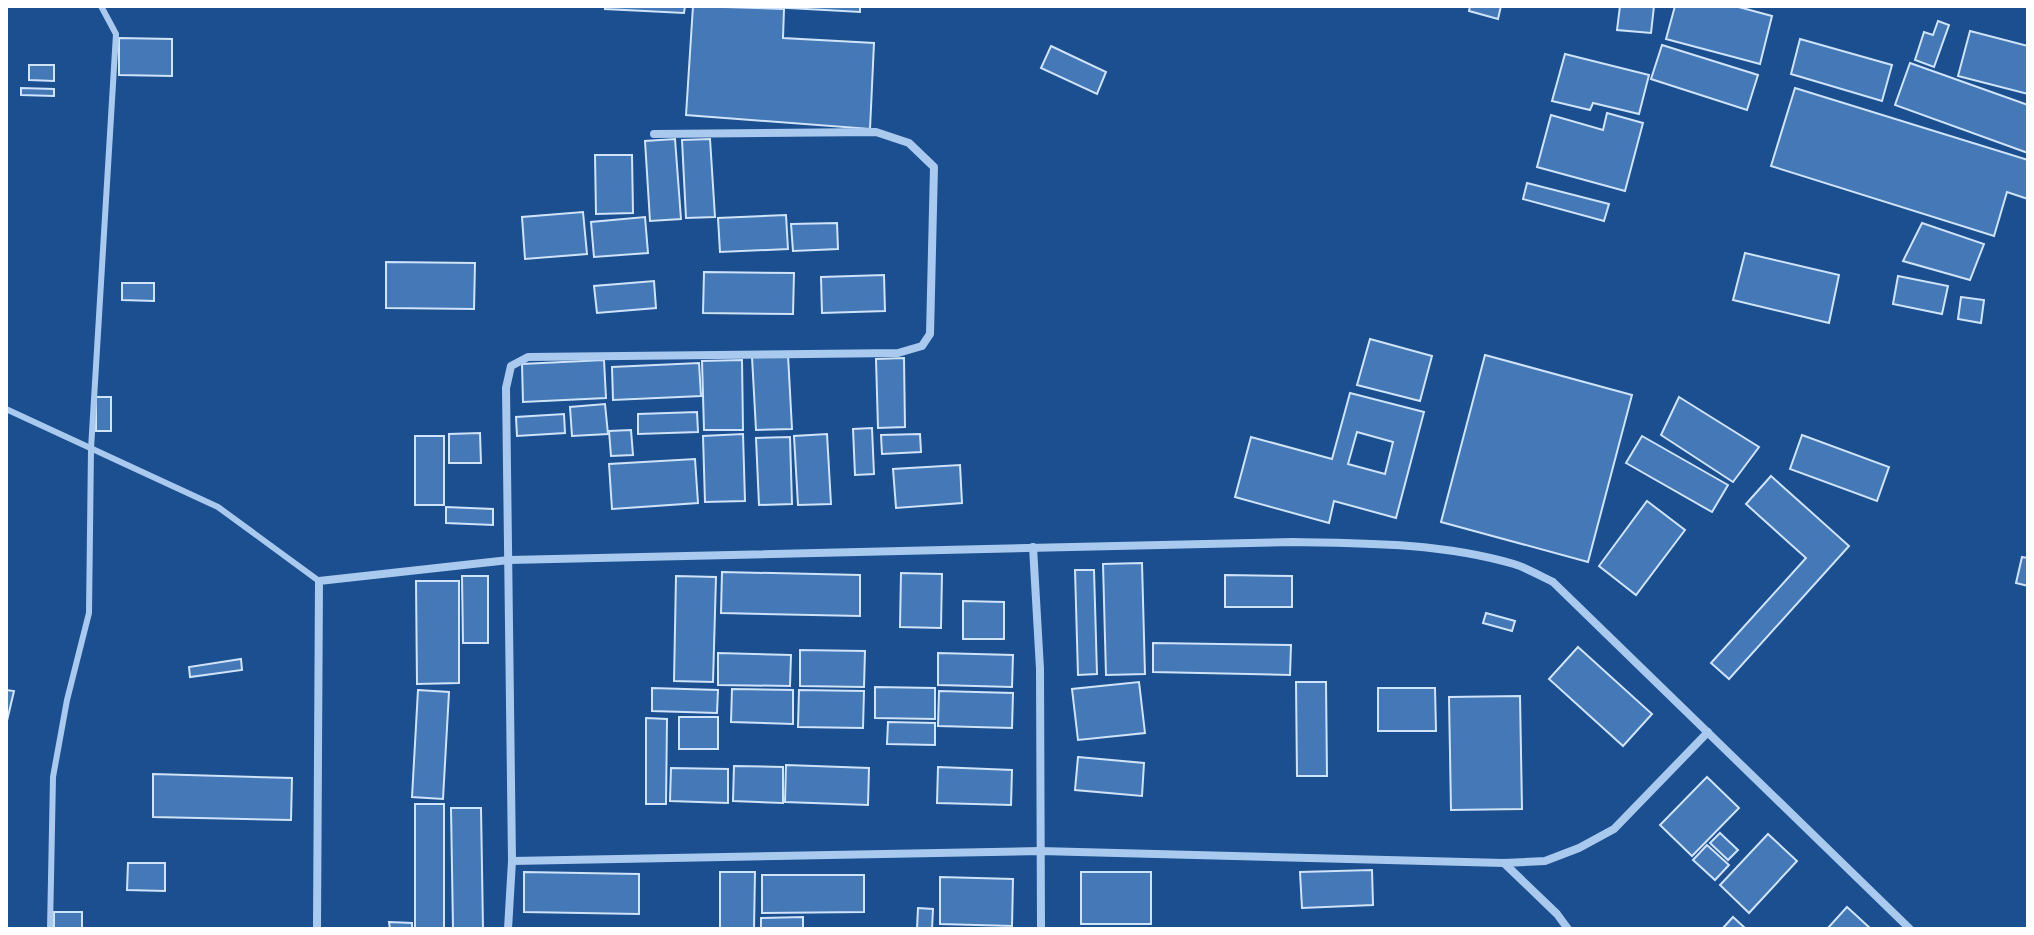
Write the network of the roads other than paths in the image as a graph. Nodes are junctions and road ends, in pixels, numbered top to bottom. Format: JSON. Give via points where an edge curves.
{"nodes":[{"id":1,"x":101,"y":6,"type":"edge"},
{"id":2,"x":654,"y":134,"type":"dead end"},
{"id":3,"x":6,"y":409,"type":"edge"},
{"id":4,"x":91,"y":449,"type":"junction"},
{"id":5,"x":1033,"y":547,"type":"junction"},
{"id":6,"x":509,"y":560,"type":"junction"},
{"id":7,"x":319,"y":581,"type":"junction"},
{"id":8,"x":1708,"y":732,"type":"junction"},
{"id":9,"x":1040,"y":851,"type":"junction"},
{"id":10,"x":512,"y":861,"type":"junction"},
{"id":11,"x":1504,"y":863,"type":"junction"},
{"id":12,"x":50,"y":929,"type":"edge"},
{"id":13,"x":317,"y":929,"type":"edge"},
{"id":14,"x":508,"y":929,"type":"edge"},
{"id":15,"x":1041,"y":929,"type":"edge"},
{"id":16,"x":1568,"y":929,"type":"edge"},
{"id":17,"x":1910,"y":929,"type":"edge"}],
"edges":[{"from":1,"to":4,"type":"lane","via":[[116,34]]},
{"from":2,"to":6,"type":"street","via":[[876,132],[909,143],[934,167],[930,334],[922,346],[898,353],[528,357],[511,366],[506,388]]},
{"from":3,"to":4,"type":"lane"},
{"from":4,"to":7,"type":"lane","via":[[218,507]]},
{"from":4,"to":12,"type":"lane","via":[[89,613],[53,777]]},
{"from":5,"to":6,"type":"street"},
{"from":5,"to":8,"type":"street","via":[[1380,544],[1463,552],[1516,564],[1553,582]]},
{"from":5,"to":9,"type":"street","via":[[1040,669]]},
{"from":6,"to":7,"type":"street"},
{"from":6,"to":10,"type":"street"},
{"from":7,"to":13,"type":"street"},
{"from":8,"to":11,"type":"street","via":[[1614,829],[1545,861]]},
{"from":8,"to":17,"type":"street"},
{"from":9,"to":10,"type":"street"},
{"from":9,"to":11,"type":"street"},
{"from":9,"to":15,"type":"street"},
{"from":10,"to":14,"type":"street"},
{"from":11,"to":16,"type":"street"}]}
